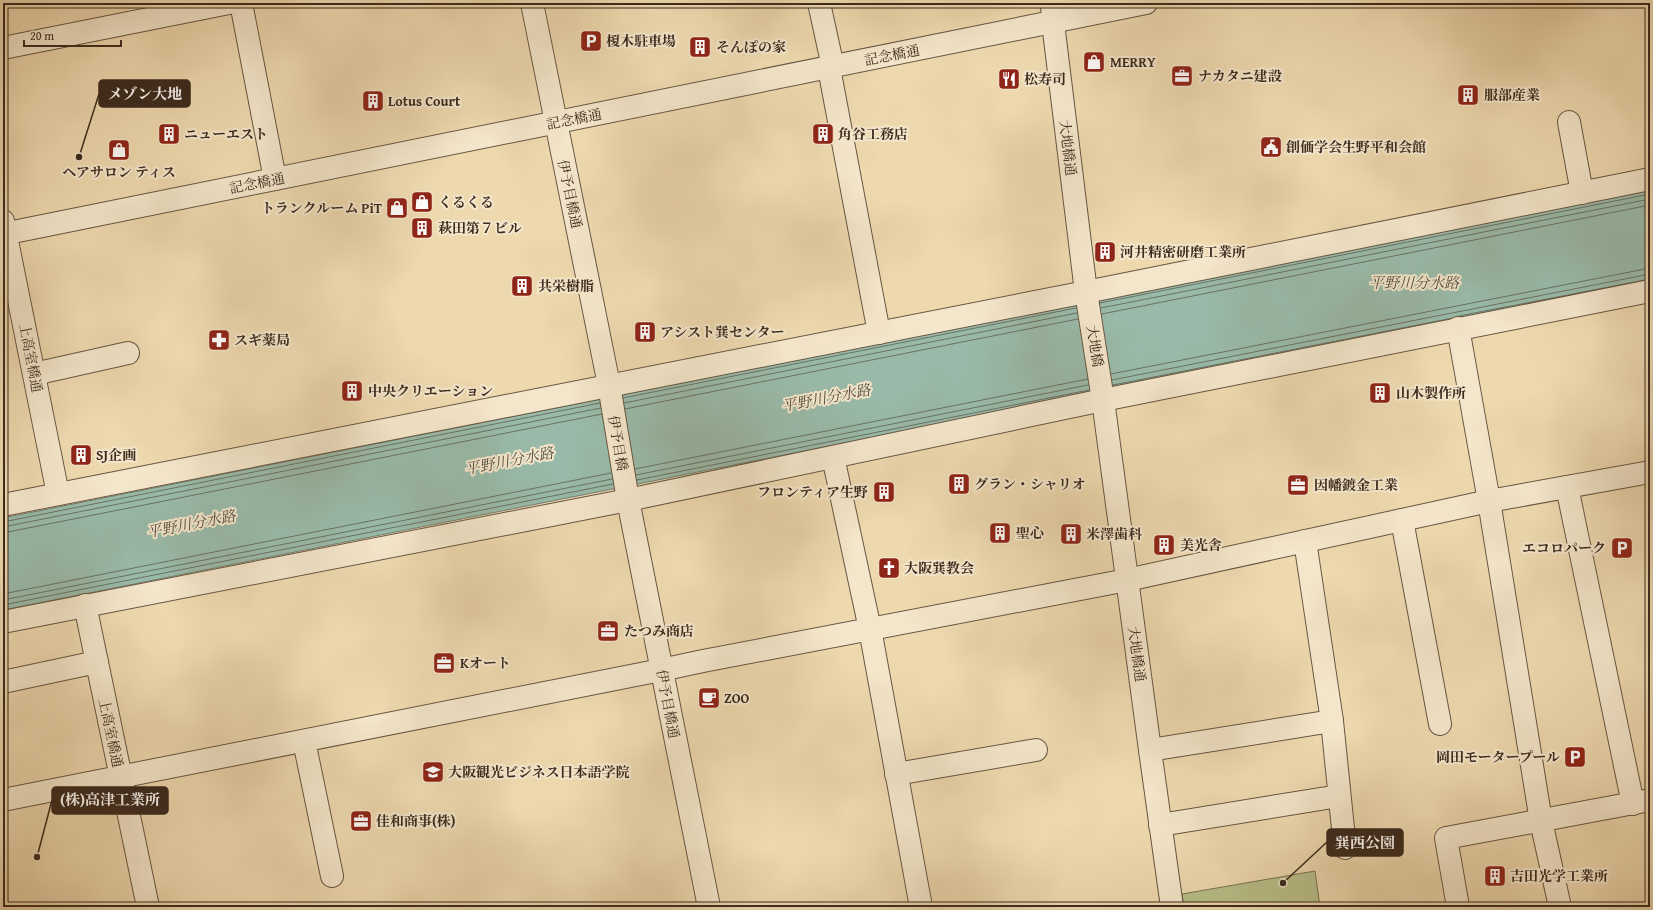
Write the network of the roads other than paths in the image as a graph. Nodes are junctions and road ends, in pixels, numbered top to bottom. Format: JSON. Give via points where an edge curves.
{"nodes":[{"id":1,"x":229,"y":3,"type":"edge"},
{"id":2,"x":241,"y":3,"type":"edge"},
{"id":3,"x":532,"y":3,"type":"edge"},
{"id":4,"x":819,"y":3,"type":"edge"},
{"id":5,"x":1146,"y":3,"type":"edge"},
{"id":6,"x":1052,"y":13,"type":"edge"},
{"id":7,"x":3,"y":48,"type":"edge"},
{"id":8,"x":831,"y":67,"type":"junction"},
{"id":9,"x":1569,"y":122,"type":"dead end"},
{"id":10,"x":555,"y":123,"type":"junction"},
{"id":11,"x":275,"y":179,"type":"junction"},
{"id":12,"x":1650,"y":179,"type":"edge"},
{"id":13,"x":1582,"y":193,"type":"junction"},
{"id":14,"x":4,"y":230,"type":"edge"},
{"id":15,"x":1650,"y":291,"type":"edge"},
{"id":16,"x":1086,"y":292,"type":"junction"},
{"id":17,"x":1458,"y":328,"type":"junction"},
{"id":18,"x":879,"y":333,"type":"junction"},
{"id":19,"x":128,"y":353,"type":"dead end"},
{"id":20,"x":34,"y":374,"type":"junction"},
{"id":21,"x":609,"y":385,"type":"junction"},
{"id":22,"x":1103,"y":400,"type":"junction"},
{"id":23,"x":833,"y":458,"type":"junction"},
{"id":24,"x":1650,"y":472,"type":"edge"},
{"id":25,"x":1567,"y":487,"type":"junction"},
{"id":26,"x":58,"y":494,"type":"junction"},
{"id":27,"x":628,"y":500,"type":"junction"},
{"id":28,"x":1488,"y":501,"type":"junction"},
{"id":29,"x":3,"y":505,"type":"edge"},
{"id":30,"x":1402,"y":520,"type":"junction"},
{"id":31,"x":1305,"y":541,"type":"junction"},
{"id":32,"x":1127,"y":580,"type":"junction"},
{"id":33,"x":85,"y":605,"type":"junction"},
{"id":34,"x":3,"y":622,"type":"edge"},
{"id":35,"x":870,"y":629,"type":"junction"},
{"id":36,"x":97,"y":662,"type":"junction"},
{"id":37,"x":661,"y":670,"type":"junction"},
{"id":38,"x":3,"y":682,"type":"edge"},
{"id":39,"x":1332,"y":721,"type":"junction"},
{"id":40,"x":1440,"y":724,"type":"dead end"},
{"id":41,"x":304,"y":741,"type":"junction"},
{"id":42,"x":1036,"y":750,"type":"dead end"},
{"id":43,"x":1150,"y":750,"type":"junction"},
{"id":44,"x":896,"y":774,"type":"junction"},
{"id":45,"x":121,"y":778,"type":"junction"},
{"id":46,"x":1339,"y":796,"type":"junction"},
{"id":47,"x":3,"y":800,"type":"edge"},
{"id":48,"x":1642,"y":802,"type":"edge"},
{"id":49,"x":1542,"y":821,"type":"junction"},
{"id":50,"x":1160,"y":825,"type":"junction"},
{"id":51,"x":1345,"y":848,"type":"dead end"},
{"id":52,"x":332,"y":876,"type":"dead end"},
{"id":53,"x":148,"y":907,"type":"edge"},
{"id":54,"x":709,"y":907,"type":"edge"},
{"id":55,"x":921,"y":907,"type":"edge"},
{"id":56,"x":1172,"y":907,"type":"edge"},
{"id":57,"x":1458,"y":907,"type":"edge"},
{"id":58,"x":1560,"y":907,"type":"edge"}],
"edges":[{"from":1,"to":7,"type":"street"},
{"from":2,"to":11,"type":"street"},
{"from":3,"to":10,"type":"street","name":"伊予目橋通"},
{"from":4,"to":8,"type":"street"},
{"from":5,"to":6,"type":"street","name":"記念橋通"},
{"from":6,"to":8,"type":"street","name":"記念橋通"},
{"from":6,"to":16,"type":"street","name":"大地橋通"},
{"from":8,"to":10,"type":"street","name":"記念橋通"},
{"from":8,"to":18,"type":"street"},
{"from":9,"to":13,"type":"street"},
{"from":10,"to":11,"type":"street","name":"記念橋通"},
{"from":10,"to":21,"type":"street","name":"伊予目橋通"},
{"from":11,"to":14,"type":"street","name":"記念橋通"},
{"from":12,"to":13,"type":"street"},
{"from":13,"to":16,"type":"street"},
{"from":14,"to":20,"type":"street","name":"上高室橋通"},
{"from":15,"to":17,"type":"street"},
{"from":16,"to":18,"type":"street"},
{"from":16,"to":22,"type":"street","name":"大地橋"},
{"from":17,"to":22,"type":"street"},
{"from":17,"to":28,"type":"street"},
{"from":18,"to":21,"type":"street"},
{"from":19,"to":20,"type":"street"},
{"from":20,"to":26,"type":"street","name":"上高室橋通"},
{"from":21,"to":26,"type":"street"},
{"from":21,"to":27,"type":"street","name":"伊予目橋"},
{"from":22,"to":23,"type":"street"},
{"from":22,"to":32,"type":"street","name":"大地橋通"},
{"from":23,"to":27,"type":"street"},
{"from":23,"to":35,"type":"street"},
{"from":24,"to":25,"type":"street"},
{"from":25,"to":28,"type":"street"},
{"from":25,"to":48,"type":"street"},
{"from":26,"to":29,"type":"street"},
{"from":27,"to":33,"type":"street"},
{"from":27,"to":37,"type":"street","name":"伊予目橋通"},
{"from":28,"to":30,"type":"street"},
{"from":28,"to":49,"type":"street"},
{"from":30,"to":31,"type":"street"},
{"from":30,"to":40,"type":"street"},
{"from":31,"to":32,"type":"street"},
{"from":31,"to":39,"type":"street"},
{"from":32,"to":35,"type":"street"},
{"from":32,"to":43,"type":"street","name":"大地橋通"},
{"from":33,"to":34,"type":"street"},
{"from":33,"to":36,"type":"street","name":"上高室橋通"},
{"from":35,"to":37,"type":"street"},
{"from":35,"to":44,"type":"street"},
{"from":36,"to":38,"type":"street"},
{"from":36,"to":45,"type":"street","name":"上高室橋通"},
{"from":37,"to":41,"type":"street"},
{"from":37,"to":54,"type":"street","name":"伊予目橋通"},
{"from":39,"to":43,"type":"street"},
{"from":39,"to":46,"type":"street"},
{"from":41,"to":45,"type":"street"},
{"from":41,"to":52,"type":"street"},
{"from":42,"to":44,"type":"street"},
{"from":43,"to":50,"type":"street","name":"大地橋通"},
{"from":44,"to":55,"type":"street"},
{"from":45,"to":47,"type":"street"},
{"from":45,"to":53,"type":"street","name":"上高室橋通"},
{"from":46,"to":50,"type":"street"},
{"from":46,"to":51,"type":"street"},
{"from":48,"to":49,"type":"street"},
{"from":49,"to":57,"type":"street","via":[[1446,838]]},
{"from":49,"to":58,"type":"street"},
{"from":50,"to":56,"type":"street","name":"大地橋通"}]}
